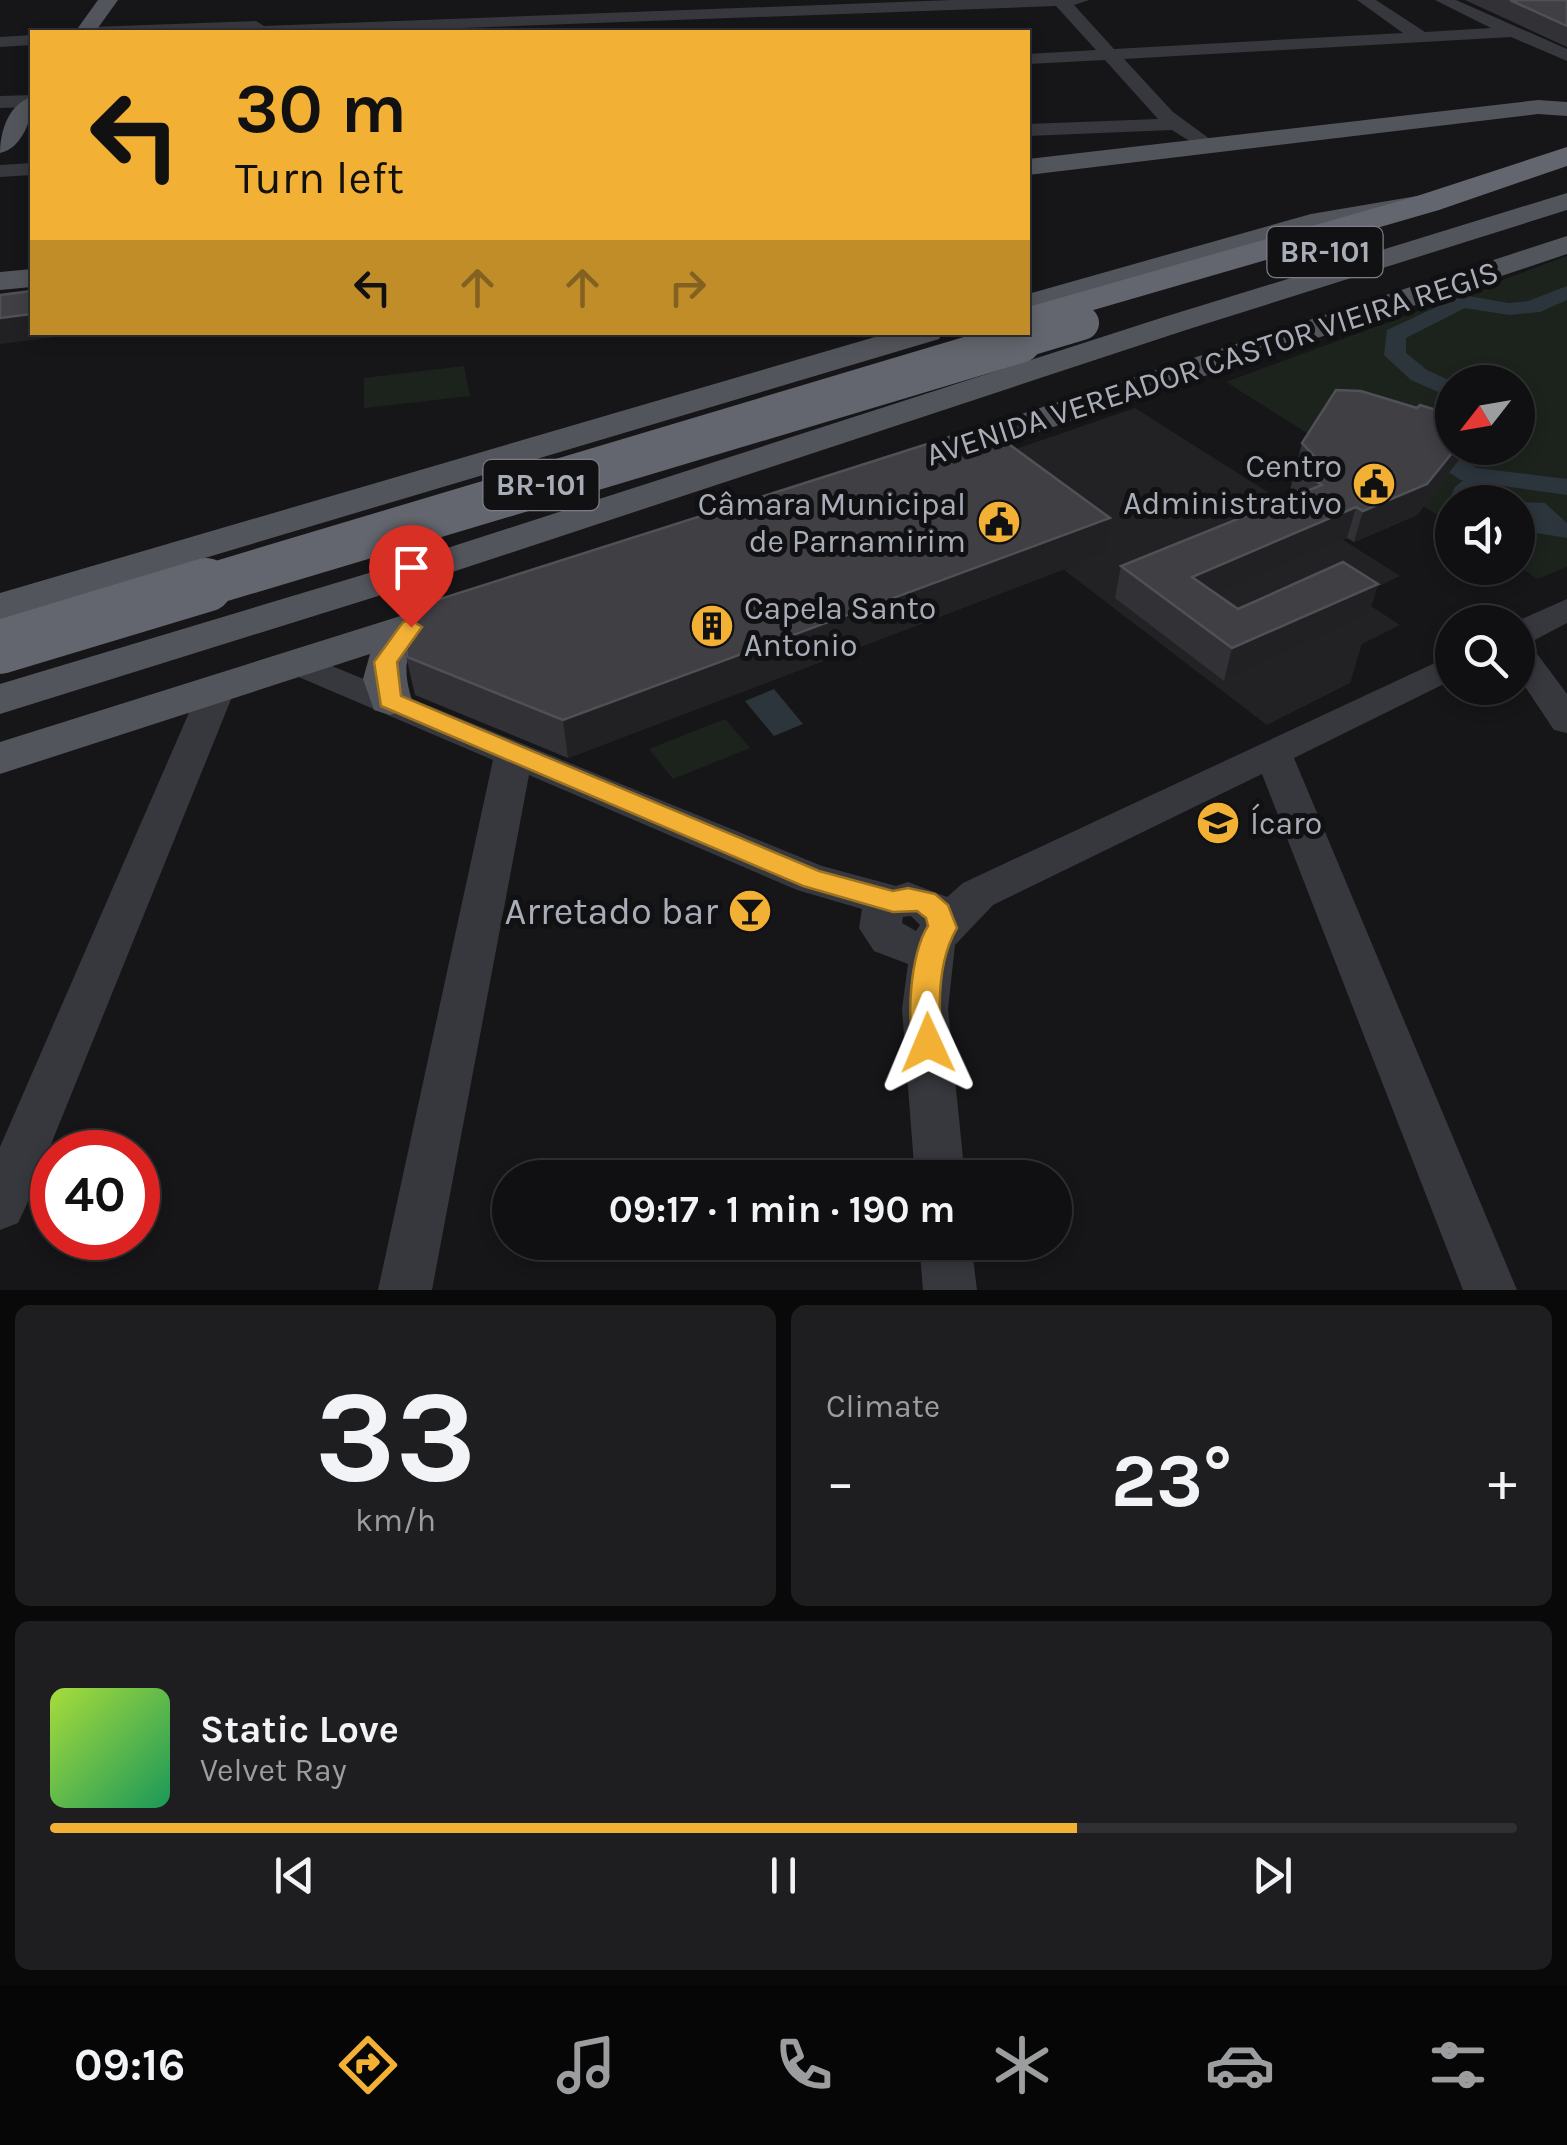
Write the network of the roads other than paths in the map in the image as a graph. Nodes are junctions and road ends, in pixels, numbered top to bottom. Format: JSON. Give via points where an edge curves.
{"nodes":[{"id":1,"x":108,"y":0,"type":"edge"},
{"id":2,"x":926,"y":0,"type":"edge"},
{"id":3,"x":1081,"y":0,"type":"edge"},
{"id":4,"x":1365,"y":0,"type":"edge"},
{"id":5,"x":1442,"y":0,"type":"edge"},
{"id":6,"x":1060,"y":1,"type":"edge"},
{"id":7,"x":824,"y":5,"type":"edge"},
{"id":8,"x":579,"y":16,"type":"edge"},
{"id":9,"x":336,"y":24,"type":"edge"},
{"id":10,"x":86,"y":30,"type":"edge"},
{"id":11,"x":154,"y":30,"type":"edge"},
{"id":12,"x":259,"y":30,"type":"edge"},
{"id":13,"x":840,"y":30,"type":"edge"},
{"id":14,"x":1514,"y":32,"type":"junction"},
{"id":15,"x":30,"y":38,"type":"edge"},
{"id":16,"x":1421,"y":38,"type":"junction"},
{"id":17,"x":0,"y":39,"type":"edge"},
{"id":18,"x":1112,"y":55,"type":"junction"},
{"id":19,"x":1567,"y":56,"type":"edge"},
{"id":20,"x":1030,"y":58,"type":"edge"},
{"id":21,"x":1567,"y":96,"type":"edge"},
{"id":22,"x":0,"y":102,"type":"edge"},
{"id":23,"x":30,"y":103,"type":"edge"},
{"id":24,"x":30,"y":106,"type":"edge"},
{"id":25,"x":1567,"y":109,"type":"edge"},
{"id":26,"x":1030,"y":121,"type":"edge"},
{"id":27,"x":1030,"y":130,"type":"edge"},
{"id":28,"x":1186,"y":131,"type":"junction"},
{"id":29,"x":0,"y":146,"type":"edge"},
{"id":30,"x":1030,"y":154,"type":"edge"},
{"id":31,"x":1561,"y":161,"type":"edge"},
{"id":32,"x":1030,"y":167,"type":"edge"},
{"id":33,"x":30,"y":169,"type":"edge"},
{"id":34,"x":0,"y":171,"type":"edge"},
{"id":35,"x":30,"y":178,"type":"edge"},
{"id":36,"x":0,"y":179,"type":"edge"},
{"id":37,"x":1567,"y":201,"type":"edge"},
{"id":38,"x":1567,"y":245,"type":"edge"},
{"id":39,"x":30,"y":264,"type":"edge"},
{"id":40,"x":0,"y":266,"type":"edge"},
{"id":41,"x":30,"y":278,"type":"edge"},
{"id":42,"x":0,"y":280,"type":"edge"},
{"id":43,"x":1049,"y":313,"type":"edge"},
{"id":44,"x":918,"y":335,"type":"edge"},
{"id":45,"x":965,"y":335,"type":"edge"},
{"id":46,"x":980,"y":335,"type":"edge"},
{"id":47,"x":899,"y":466,"type":"edge"},
{"id":48,"x":386,"y":494,"type":"junction"},
{"id":49,"x":272,"y":528,"type":"junction"},
{"id":50,"x":448,"y":562,"type":"junction"},
{"id":51,"x":317,"y":602,"type":"junction"},
{"id":52,"x":486,"y":602,"type":"edge"},
{"id":53,"x":1567,"y":609,"type":"edge"},
{"id":54,"x":0,"y":610,"type":"edge"},
{"id":55,"x":1535,"y":626,"type":"edge"},
{"id":56,"x":411,"y":627,"type":"junction"},
{"id":57,"x":0,"y":647,"type":"edge"},
{"id":58,"x":300,"y":664,"type":"junction"},
{"id":59,"x":1435,"y":674,"type":"edge"},
{"id":60,"x":1535,"y":675,"type":"edge"},
{"id":61,"x":216,"y":692,"type":"junction"},
{"id":62,"x":0,"y":699,"type":"edge"},
{"id":63,"x":390,"y":700,"type":"junction"},
{"id":64,"x":1567,"y":722,"type":"edge"},
{"id":65,"x":1272,"y":751,"type":"junction"},
{"id":66,"x":514,"y":752,"type":"junction"},
{"id":67,"x":0,"y":758,"type":"edge"},
{"id":68,"x":909,"y":922,"type":"junction"},
{"id":69,"x":938,"y":1160,"type":"edge"},
{"id":70,"x":0,"y":1206,"type":"edge"},
{"id":71,"x":948,"y":1260,"type":"edge"},
{"id":72,"x":405,"y":1290,"type":"edge"},
{"id":73,"x":950,"y":1290,"type":"edge"},
{"id":74,"x":1490,"y":1290,"type":"edge"}],
"edges":[{"from":1,"to":10,"type":"main road"},
{"from":2,"to":7,"type":"street"},
{"from":3,"to":6,"type":"street"},
{"from":4,"to":16,"type":"street"},
{"from":5,"to":14,"type":"street"},
{"from":6,"to":7,"type":"street"},
{"from":6,"to":18,"type":"street"},
{"from":7,"to":8,"type":"street"},
{"from":7,"to":13,"type":"street"},
{"from":8,"to":9,"type":"street"},
{"from":9,"to":11,"type":"street"},
{"from":9,"to":12,"type":"street"},
{"from":14,"to":16,"type":"street"},
{"from":14,"to":19,"type":"street"},
{"from":15,"to":17,"type":"street"},
{"from":16,"to":18,"type":"street"},
{"from":18,"to":20,"type":"street"},
{"from":18,"to":28,"type":"street"},
{"from":21,"to":28,"type":"main road"},
{"from":22,"to":23,"type":"street"},
{"from":24,"to":29,"type":"main road"},
{"from":25,"to":28,"type":"main road"},
{"from":26,"to":28,"type":"street"},
{"from":27,"to":28,"type":"street"},
{"from":28,"to":30,"type":"main road"},
{"from":28,"to":32,"type":"main road"},
{"from":31,"to":43,"type":"highway","number":"BR-101"},
{"from":31,"to":43,"type":"highway","number":"BR-101"},
{"from":33,"to":34,"type":"street"},
{"from":35,"to":36,"type":"street"},
{"from":37,"to":50,"type":"main road"},
{"from":38,"to":47,"type":"main road","name":"AVENIDA VEREADOR CASTOR VIEIRA REGIS"},
{"from":39,"to":40,"type":"main road"},
{"from":41,"to":42,"type":"main road"},
{"from":44,"to":48,"type":"main road"},
{"from":45,"to":54,"type":"highway","number":"BR-101"},
{"from":46,"to":57,"type":"highway","number":"BR-101","bridge":true},
{"from":48,"to":49,"type":"main road"},
{"from":48,"to":50,"type":"main road","via":[[373,523],[393,548]]},
{"from":49,"to":51,"type":"main road","via":[[316,533],[329,543],[340,562],[340,582]]},
{"from":49,"to":54,"type":"main road"},
{"from":50,"to":51,"type":"main road"},
{"from":51,"to":62,"type":"main road"},
{"from":52,"to":56,"type":"main road"},
{"from":53,"to":55,"type":"street"},
{"from":56,"to":58,"type":"main road"},
{"from":56,"to":63,"type":"main road","via":[[386,662]]},
{"from":58,"to":61,"type":"main road"},
{"from":58,"to":63,"type":"street"},
{"from":59,"to":65,"type":"street"},
{"from":60,"to":64,"type":"street"},
{"from":61,"to":67,"type":"main road"},
{"from":61,"to":70,"type":"street"},
{"from":63,"to":66,"type":"street"},
{"from":65,"to":68,"type":"street"},
{"from":65,"to":74,"type":"street"},
{"from":66,"to":68,"type":"street"},
{"from":66,"to":72,"type":"street"},
{"from":68,"to":69,"type":"street","via":[[925,1010]]},
{"from":71,"to":73,"type":"street"}]}
